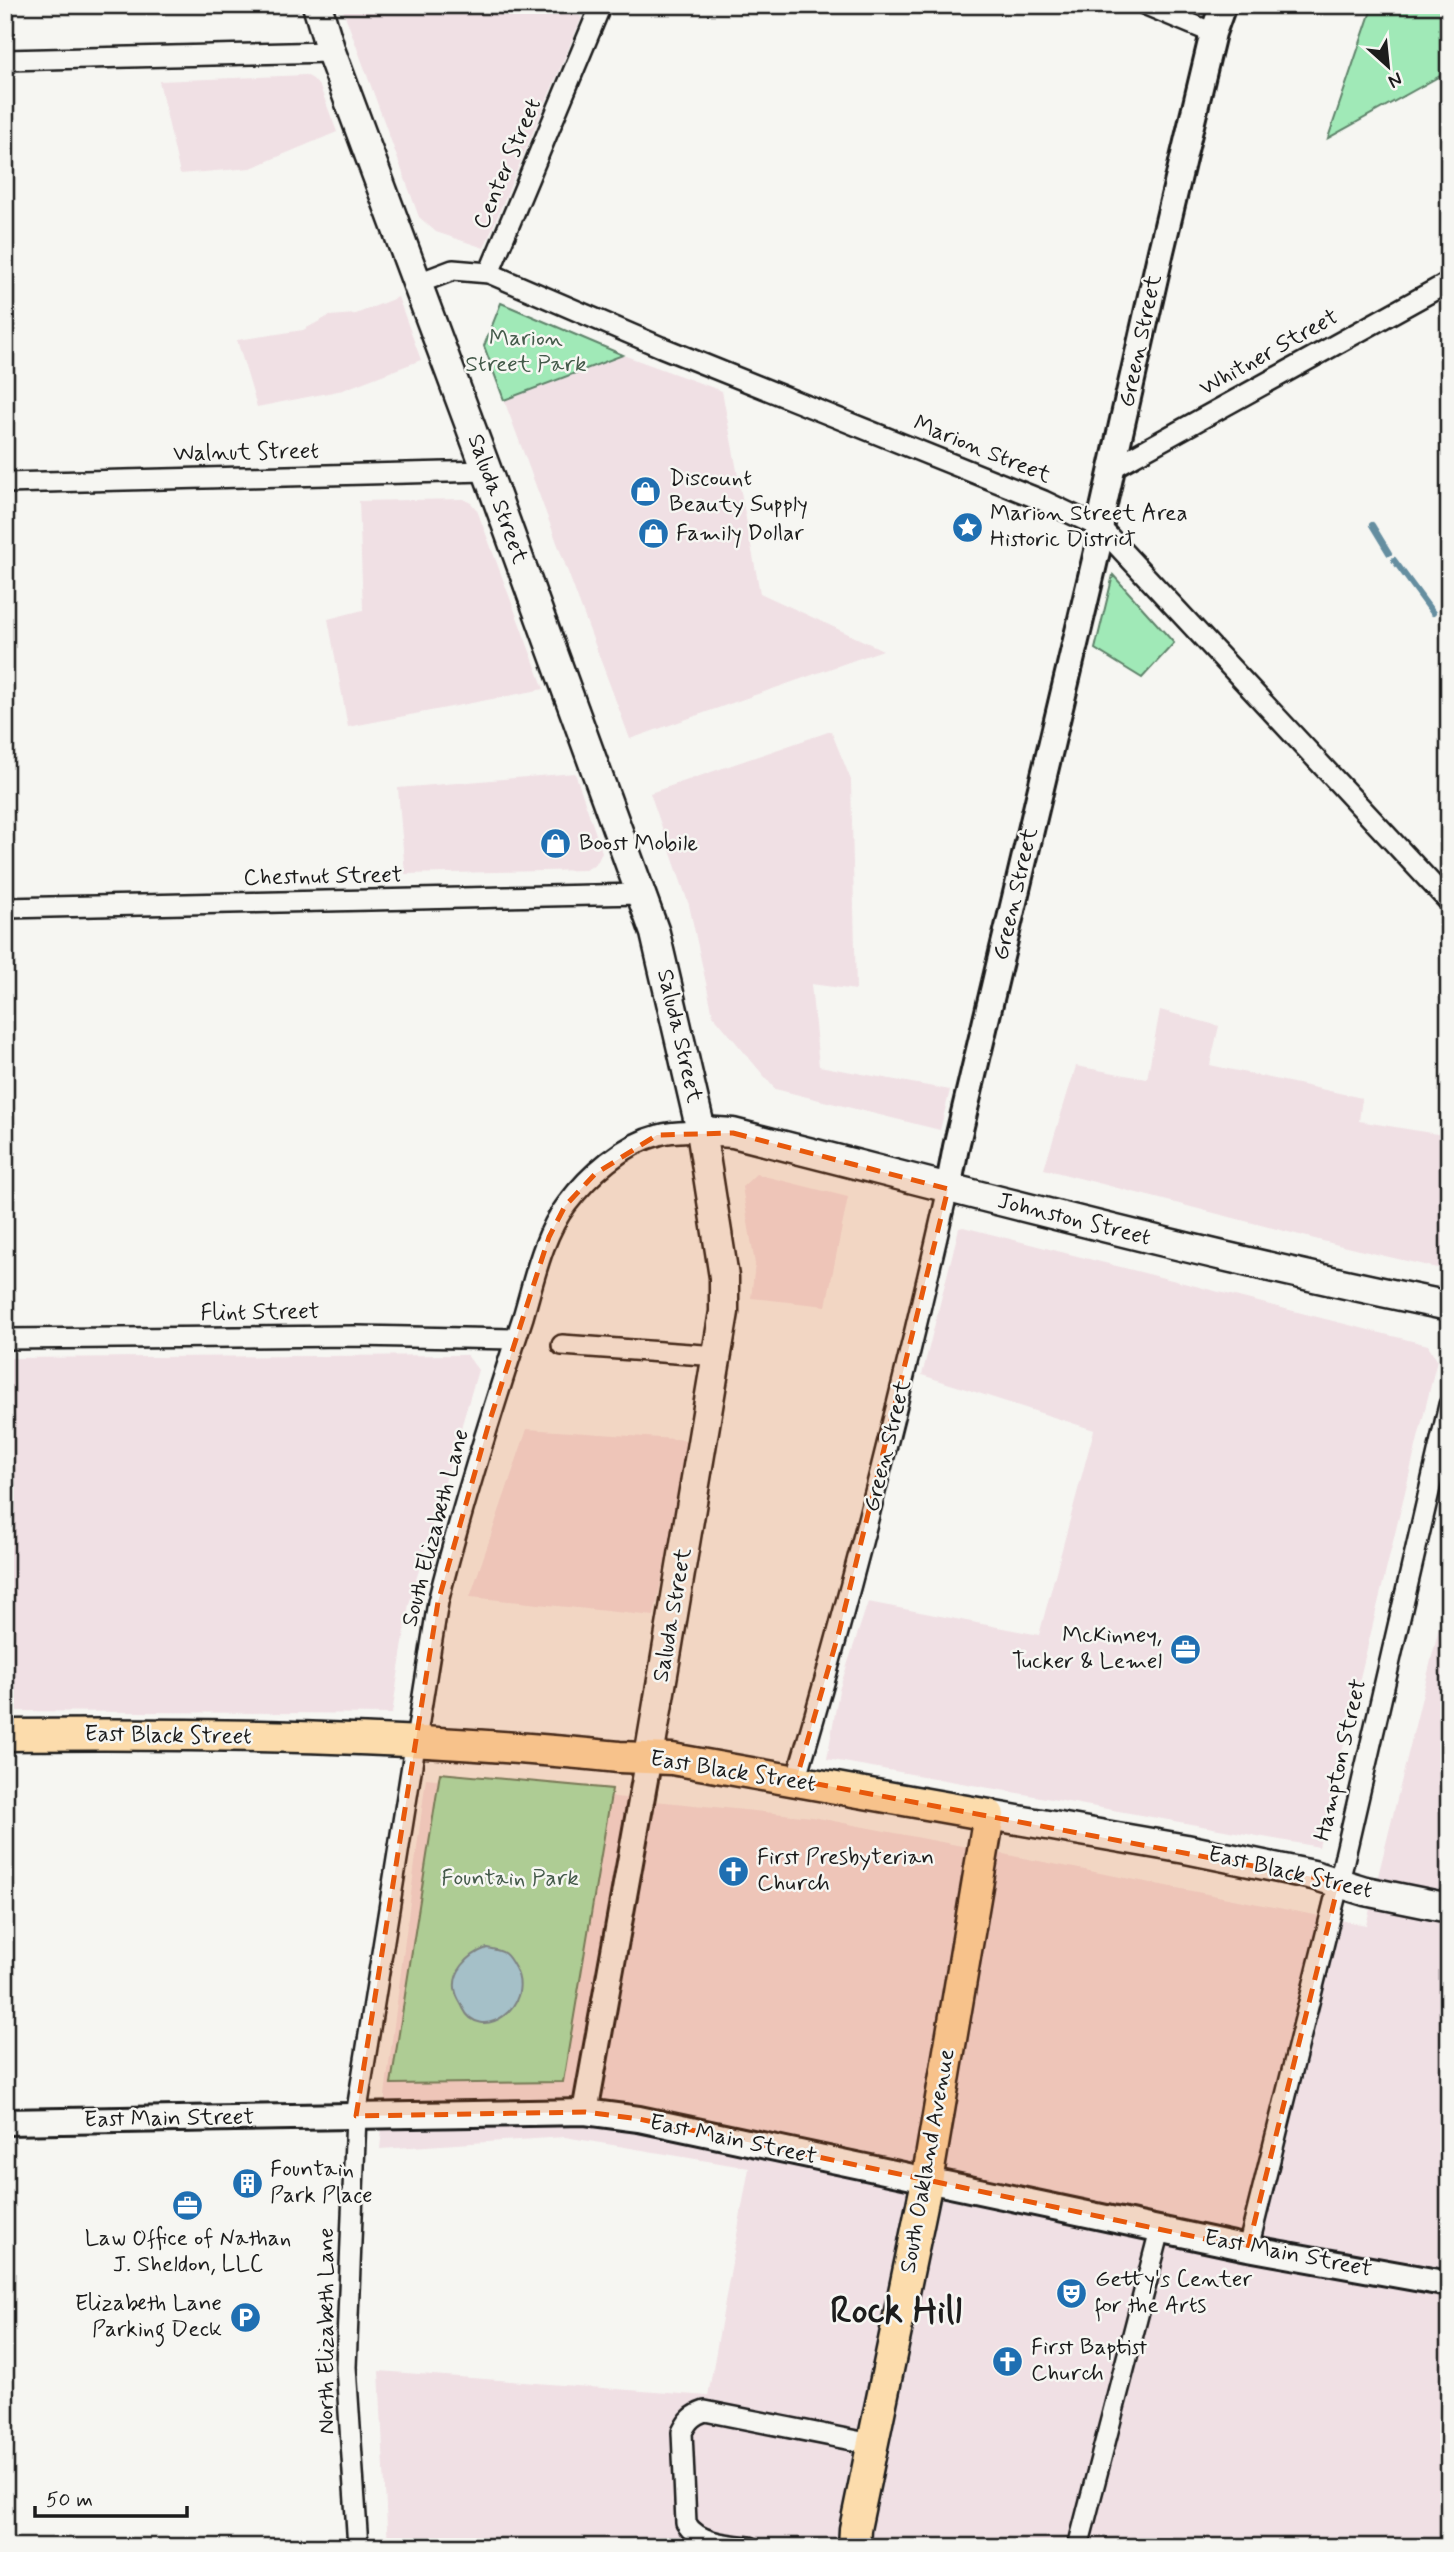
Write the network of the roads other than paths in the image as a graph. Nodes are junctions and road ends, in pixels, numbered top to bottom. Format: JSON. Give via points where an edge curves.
{"nodes":[{"id":1,"x":317,"y":5,"type":"edge"},
{"id":2,"x":601,"y":5,"type":"edge"},
{"id":3,"x":1146,"y":5,"type":"edge"},
{"id":4,"x":1223,"y":5,"type":"edge"},
{"id":5,"x":1213,"y":33,"type":"junction"},
{"id":6,"x":331,"y":51,"type":"junction"},
{"id":7,"x":5,"y":60,"type":"edge"},
{"id":8,"x":489,"y":273,"type":"junction"},
{"id":9,"x":1449,"y":282,"type":"edge"},
{"id":10,"x":416,"y":284,"type":"junction"},
{"id":11,"x":1114,"y":467,"type":"junction"},
{"id":12,"x":487,"y":471,"type":"junction"},
{"id":13,"x":5,"y":483,"type":"edge"},
{"id":14,"x":1101,"y":528,"type":"junction"},
{"id":15,"x":641,"y":894,"type":"junction"},
{"id":16,"x":1449,"y":902,"type":"edge"},
{"id":17,"x":5,"y":908,"type":"edge"},
{"id":18,"x":701,"y":1131,"type":"junction"},
{"id":19,"x":948,"y":1189,"type":"junction"},
{"id":20,"x":1449,"y":1306,"type":"edge"},
{"id":21,"x":5,"y":1339,"type":"edge"},
{"id":22,"x":515,"y":1339,"type":"junction"},
{"id":23,"x":562,"y":1345,"type":"dead end"},
{"id":24,"x":718,"y":1356,"type":"junction"},
{"id":25,"x":1449,"y":1405,"type":"edge"},
{"id":26,"x":5,"y":1735,"type":"edge"},
{"id":27,"x":416,"y":1742,"type":"junction"},
{"id":28,"x":649,"y":1757,"type":"junction"},
{"id":29,"x":796,"y":1780,"type":"junction"},
{"id":30,"x":989,"y":1815,"type":"junction"},
{"id":31,"x":1339,"y":1882,"type":"junction"},
{"id":32,"x":1449,"y":1908,"type":"edge"},
{"id":33,"x":586,"y":2112,"type":"junction"},
{"id":34,"x":356,"y":2116,"type":"junction"},
{"id":35,"x":5,"y":2122,"type":"edge"},
{"id":36,"x":927,"y":2181,"type":"junction"},
{"id":37,"x":1160,"y":2230,"type":"junction"},
{"id":38,"x":1248,"y":2248,"type":"junction"},
{"id":39,"x":1449,"y":2284,"type":"edge"},
{"id":40,"x":873,"y":2444,"type":"junction"},
{"id":41,"x":358,"y":2547,"type":"edge"},
{"id":42,"x":750,"y":2547,"type":"edge"},
{"id":43,"x":854,"y":2547,"type":"edge"},
{"id":44,"x":1078,"y":2547,"type":"edge"}],
"edges":[{"from":1,"to":6,"type":"main road","name":"Saluda Street"},
{"from":2,"to":8,"type":"street","name":"Center Street"},
{"from":3,"to":5,"type":"street"},
{"from":4,"to":5,"type":"street","name":"Green Street"},
{"from":5,"to":11,"type":"street","name":"Green Street"},
{"from":6,"to":7,"type":"street"},
{"from":6,"to":10,"type":"main road","name":"Saluda Street"},
{"from":8,"to":10,"type":"street","via":[[453,270]]},
{"from":8,"to":14,"type":"street","name":"Marion Street"},
{"from":9,"to":11,"type":"street","name":"Whitner Street"},
{"from":10,"to":12,"type":"main road","name":"Saluda Street"},
{"from":11,"to":14,"type":"street","name":"Green Street"},
{"from":12,"to":13,"type":"street","name":"Walnut Street"},
{"from":12,"to":15,"type":"main road","name":"Saluda Street"},
{"from":14,"to":16,"type":"street","name":"Marion Street"},
{"from":14,"to":19,"type":"street","name":"Green Street"},
{"from":15,"to":17,"type":"street","name":"Chestnut Street"},
{"from":15,"to":18,"type":"main road","name":"Saluda Street","via":[[655,933]]},
{"from":18,"to":19,"type":"main road","name":"Johnston Street","via":[[733,1133]]},
{"from":18,"to":22,"type":"street","name":"South Elizabeth Lane","via":[[657,1135],[636,1144],[581,1186],[549,1237]]},
{"from":18,"to":24,"type":"main road","name":"Saluda Street","via":[[724,1277]]},
{"from":19,"to":20,"type":"main road","name":"Johnston Street","via":[[1274,1269]]},
{"from":19,"to":29,"type":"street","name":"Green Street","via":[[864,1540]]},
{"from":21,"to":22,"type":"street","name":"Flint Street"},
{"from":22,"to":27,"type":"street","name":"South Elizabeth Lane","via":[[441,1589]]},
{"from":23,"to":24,"type":"street"},
{"from":24,"to":28,"type":"main road","name":"Saluda Street"},
{"from":25,"to":31,"type":"street","name":"Hampton Street"},
{"from":26,"to":27,"type":"main road","name":"East Black Street"},
{"from":27,"to":28,"type":"main road","name":"East Black Street"},
{"from":27,"to":34,"type":"street","name":"South Elizabeth Lane"},
{"from":28,"to":29,"type":"main road","name":"East Black Street"},
{"from":28,"to":33,"type":"street","name":"Saluda Street"},
{"from":29,"to":30,"type":"main road","name":"East Black Street"},
{"from":30,"to":31,"type":"main road","name":"East Black Street","via":[[1186,1849]]},
{"from":30,"to":36,"type":"main road","name":"South Oakland Avenue"},
{"from":31,"to":32,"type":"main road","name":"East Black Street"},
{"from":31,"to":38,"type":"street","name":"Hampton Street"},
{"from":33,"to":34,"type":"street","name":"East Main Street"},
{"from":33,"to":36,"type":"street","name":"East Main Street","via":[[639,2119]]},
{"from":34,"to":35,"type":"street","name":"East Main Street"},
{"from":34,"to":41,"type":"street","name":"North Elizabeth Lane","via":[[346,2367]]},
{"from":36,"to":37,"type":"street","name":"East Main Street"},
{"from":36,"to":40,"type":"main road","name":"South Oakland Avenue"},
{"from":37,"to":38,"type":"street","name":"East Main Street"},
{"from":37,"to":44,"type":"street"},
{"from":38,"to":39,"type":"street","name":"East Main Street"},
{"from":40,"to":42,"type":"street","via":[[705,2411],[695,2414],[682,2432],[686,2523],[699,2537]]},
{"from":40,"to":43,"type":"main road","name":"South Oakland Avenue"}]}
